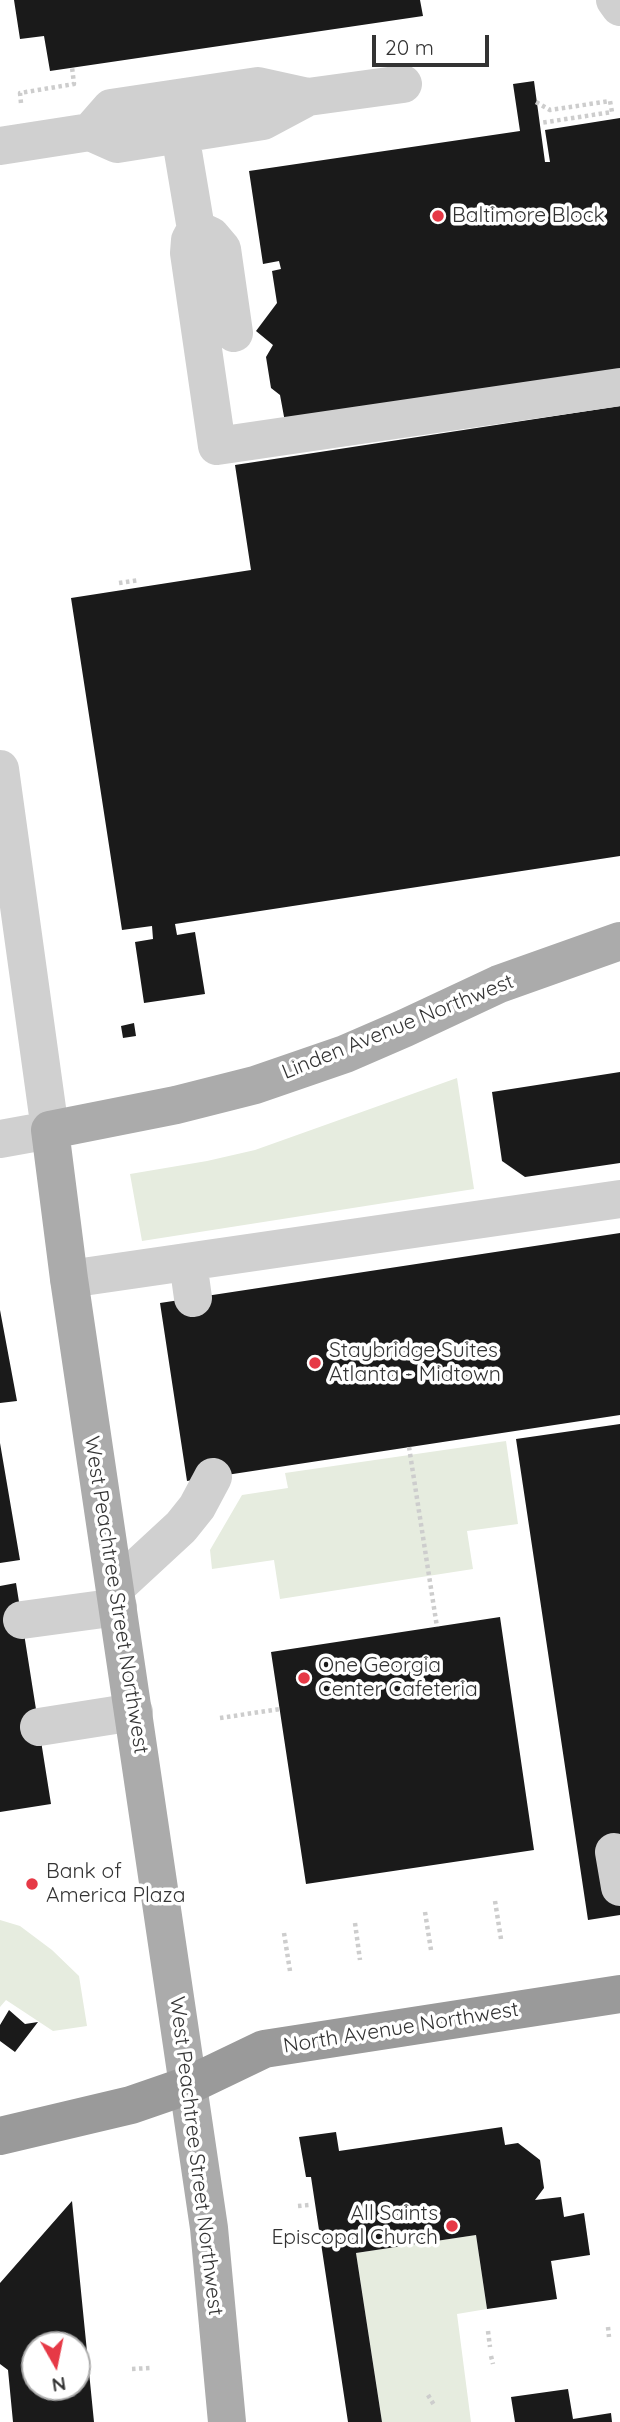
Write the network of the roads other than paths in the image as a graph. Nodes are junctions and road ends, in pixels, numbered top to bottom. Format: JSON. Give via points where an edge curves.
{"nodes":[{"id":1,"x":615,"y":0,"type":"edge"},
{"id":2,"x":620,"y":7,"type":"edge"},
{"id":3,"x":403,"y":83,"type":"dead end"},
{"id":4,"x":308,"y":97,"type":"junction"},
{"id":5,"x":90,"y":132,"type":"junction"},
{"id":6,"x":180,"y":134,"type":"junction"},
{"id":7,"x":0,"y":146,"type":"edge"},
{"id":8,"x":196,"y":229,"type":"junction"},
{"id":9,"x":234,"y":333,"type":"dead end"},
{"id":10,"x":620,"y":387,"type":"edge"},
{"id":11,"x":0,"y":769,"type":"edge"},
{"id":12,"x":620,"y":941,"type":"edge"},
{"id":13,"x":50,"y":1130,"type":"junction"},
{"id":14,"x":0,"y":1139,"type":"edge"},
{"id":15,"x":620,"y":1199,"type":"edge"},
{"id":16,"x":69,"y":1279,"type":"junction"},
{"id":17,"x":214,"y":1477,"type":"dead end"},
{"id":18,"x":116,"y":1597,"type":"junction"},
{"id":19,"x":22,"y":1620,"type":"dead end"},
{"id":20,"x":134,"y":1712,"type":"junction"},
{"id":21,"x":39,"y":1727,"type":"dead end"},
{"id":22,"x":620,"y":1994,"type":"edge"},
{"id":23,"x":189,"y":2085,"type":"junction"},
{"id":24,"x":0,"y":2136,"type":"edge"},
{"id":25,"x":227,"y":2422,"type":"edge"}],
"edges":[{"from":1,"to":2,"type":"street"},
{"from":3,"to":4,"type":"street"},
{"from":4,"to":5,"type":"street","via":[[258,86],[111,108]]},
{"from":4,"to":6,"type":"street","via":[[263,121]]},
{"from":5,"to":6,"type":"street","via":[[117,144]]},
{"from":5,"to":7,"type":"street"},
{"from":6,"to":8,"type":"street"},
{"from":8,"to":9,"type":"street","via":[[211,236],[222,249]]},
{"from":8,"to":10,"type":"street","via":[[189,253],[217,446]]},
{"from":11,"to":13,"type":"street","name":"West Peachtree Street Northwest"},
{"from":12,"to":13,"type":"main road","name":"Linden Avenue Northwest","via":[[499,984],[345,1054],[255,1085]]},
{"from":13,"to":14,"type":"street"},
{"from":13,"to":16,"type":"main road","name":"West Peachtree Street Northwest"},
{"from":15,"to":16,"type":"street","via":[[190,1280]]},
{"from":16,"to":18,"type":"main road","name":"West Peachtree Street Northwest"},
{"from":17,"to":18,"type":"street","via":[[181,1527]]},
{"from":18,"to":19,"type":"street"},
{"from":18,"to":20,"type":"main road","name":"West Peachtree Street Northwest"},
{"from":20,"to":21,"type":"street"},
{"from":20,"to":23,"type":"main road","name":"West Peachtree Street Northwest"},
{"from":22,"to":23,"type":"highway","name":"North Avenue Northwest","via":[[264,2049]]},
{"from":23,"to":24,"type":"highway","name":"North Avenue Northwest","via":[[131,2105]]},
{"from":23,"to":25,"type":"main road","name":"West Peachtree Street Northwest","via":[[209,2228]]}]}
